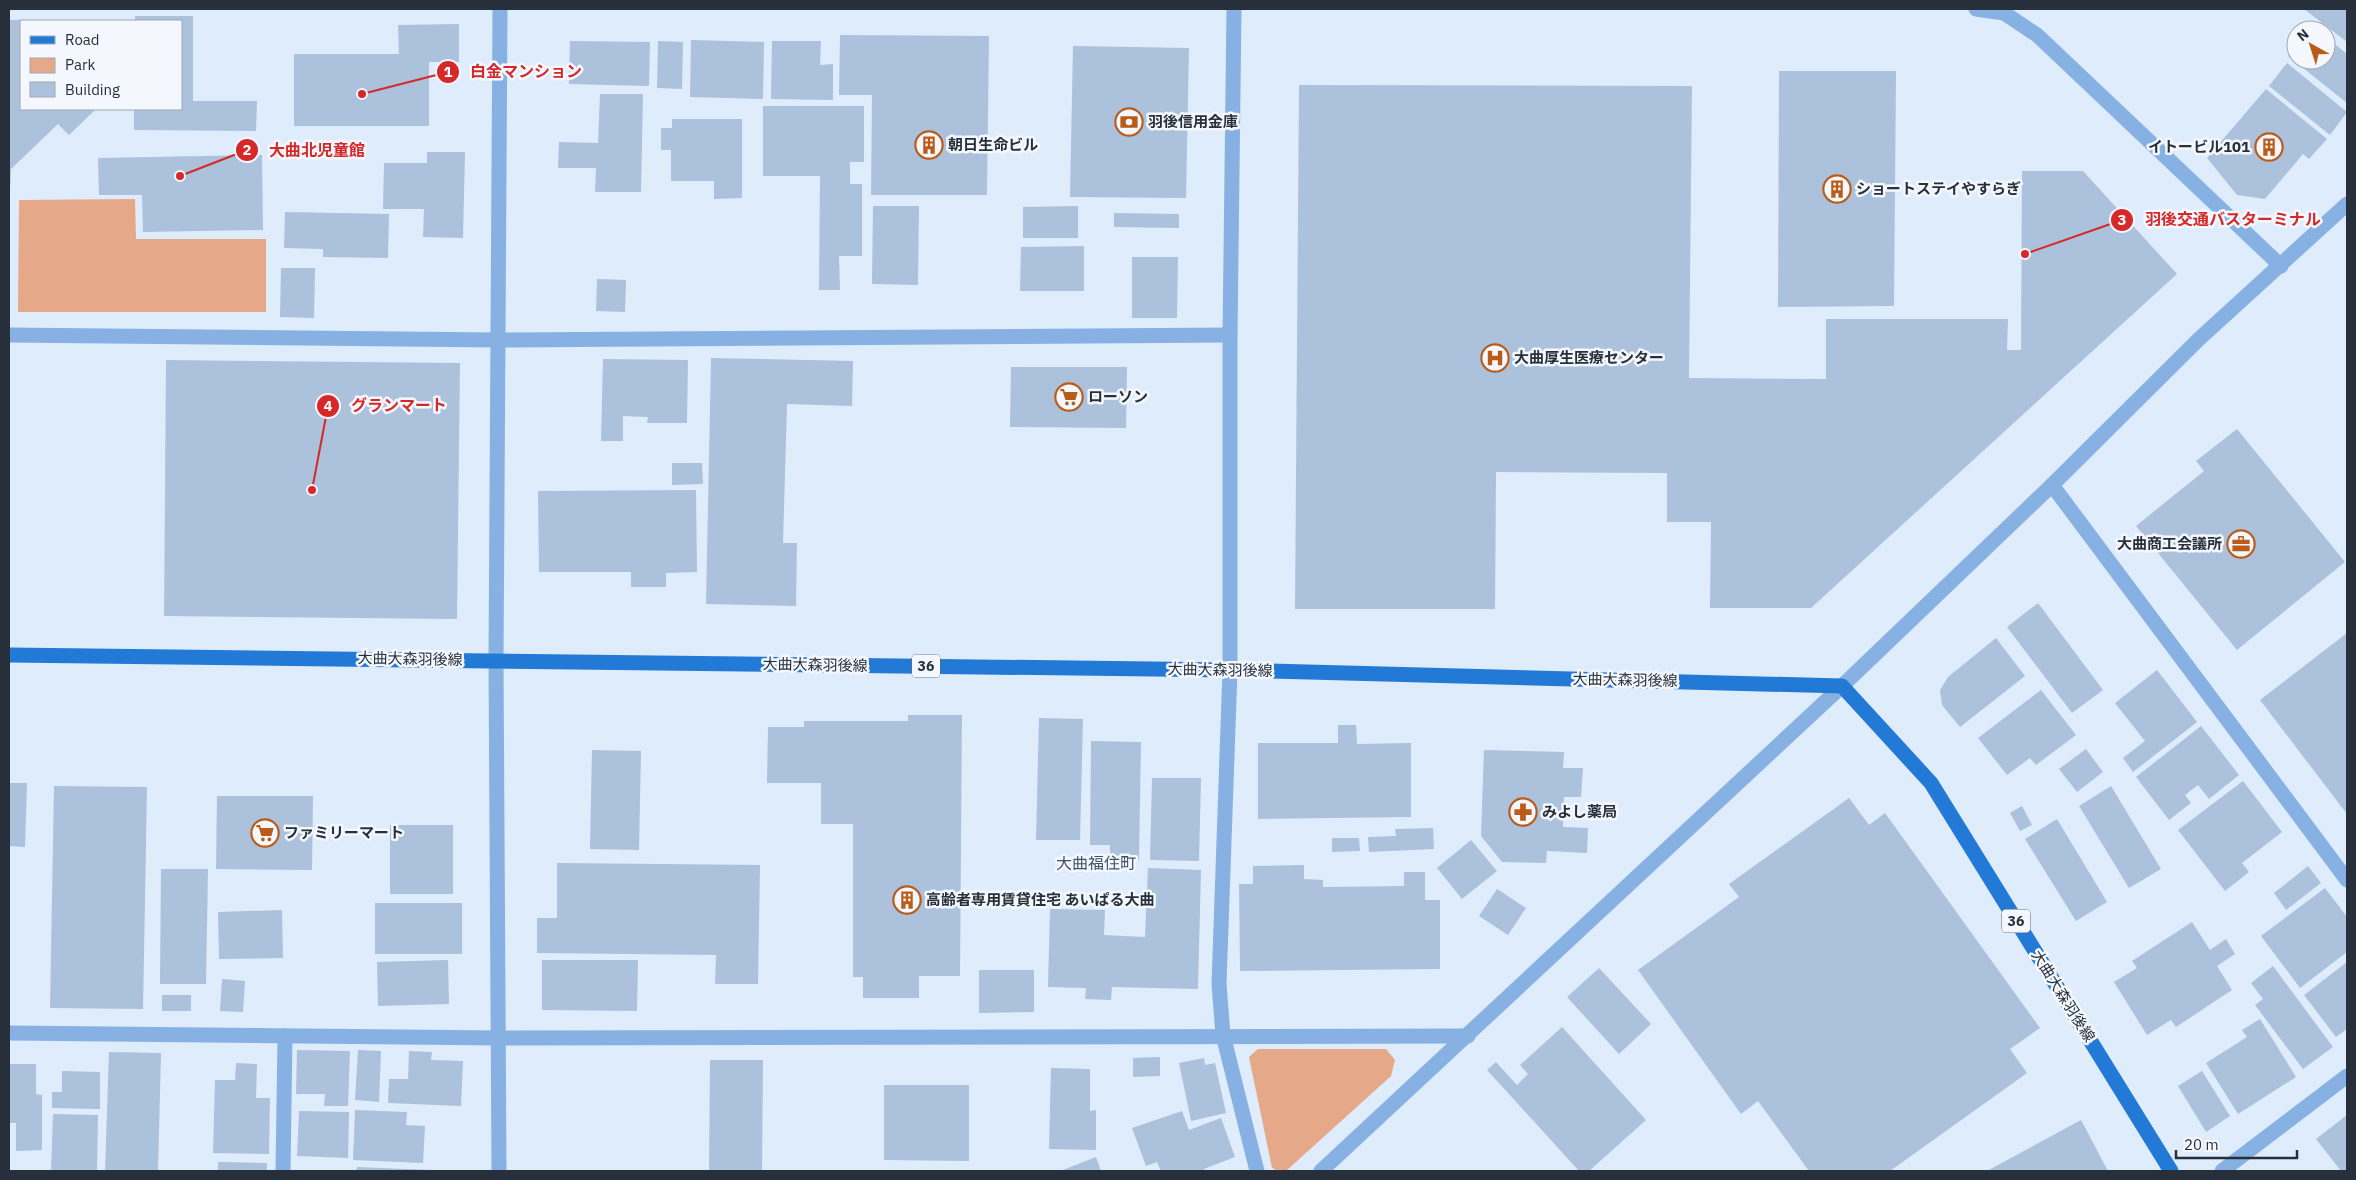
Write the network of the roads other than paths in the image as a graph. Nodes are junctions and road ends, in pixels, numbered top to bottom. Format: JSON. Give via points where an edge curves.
{"nodes":[{"id":1,"x":500,"y":9,"type":"edge"},
{"id":2,"x":1234,"y":9,"type":"edge"},
{"id":3,"x":1976,"y":9,"type":"edge"},
{"id":4,"x":2006,"y":11,"type":"edge"},
{"id":5,"x":2347,"y":204,"type":"edge"},
{"id":6,"x":2281,"y":266,"type":"junction"},
{"id":7,"x":9,"y":335,"type":"edge"},
{"id":8,"x":1230,"y":335,"type":"junction"},
{"id":9,"x":498,"y":340,"type":"junction"},
{"id":10,"x":2052,"y":485,"type":"junction"},
{"id":11,"x":9,"y":655,"type":"edge"},
{"id":12,"x":496,"y":660,"type":"junction"},
{"id":13,"x":1230,"y":670,"type":"junction"},
{"id":14,"x":1842,"y":686,"type":"junction"},
{"id":15,"x":2347,"y":880,"type":"edge"},
{"id":16,"x":9,"y":1032,"type":"edge"},
{"id":17,"x":1222,"y":1035,"type":"junction"},
{"id":18,"x":285,"y":1036,"type":"junction"},
{"id":19,"x":1468,"y":1036,"type":"junction"},
{"id":20,"x":500,"y":1038,"type":"junction"},
{"id":21,"x":2347,"y":1076,"type":"edge"},
{"id":22,"x":283,"y":1171,"type":"edge"},
{"id":23,"x":499,"y":1171,"type":"edge"},
{"id":24,"x":1257,"y":1171,"type":"edge"},
{"id":25,"x":1321,"y":1171,"type":"edge"},
{"id":26,"x":2171,"y":1171,"type":"edge"},
{"id":27,"x":2222,"y":1171,"type":"edge"}],
"edges":[{"from":1,"to":9,"type":"street"},
{"from":2,"to":8,"type":"street"},
{"from":3,"to":4,"type":"street"},
{"from":4,"to":6,"type":"street","via":[[2037,35]]},
{"from":5,"to":6,"type":"street"},
{"from":6,"to":10,"type":"street","via":[[2199,338]]},
{"from":7,"to":9,"type":"street"},
{"from":8,"to":9,"type":"street"},
{"from":8,"to":13,"type":"street"},
{"from":9,"to":12,"type":"street"},
{"from":10,"to":14,"type":"street"},
{"from":10,"to":15,"type":"street"},
{"from":11,"to":12,"type":"main road","name":"大曲大森羽後線","number":"36"},
{"from":12,"to":13,"type":"main road","name":"大曲大森羽後線","number":"36"},
{"from":12,"to":20,"type":"street"},
{"from":13,"to":14,"type":"main road","name":"大曲大森羽後線","number":"36"},
{"from":13,"to":17,"type":"street","via":[[1219,984]]},
{"from":14,"to":19,"type":"street"},
{"from":14,"to":26,"type":"main road","name":"大曲大森羽後線","number":"36","via":[[1931,782]]},
{"from":16,"to":18,"type":"street"},
{"from":17,"to":19,"type":"street"},
{"from":17,"to":20,"type":"street"},
{"from":17,"to":24,"type":"street"},
{"from":18,"to":20,"type":"street"},
{"from":18,"to":22,"type":"street"},
{"from":19,"to":25,"type":"street"},
{"from":20,"to":23,"type":"street"},
{"from":21,"to":27,"type":"street"}]}
